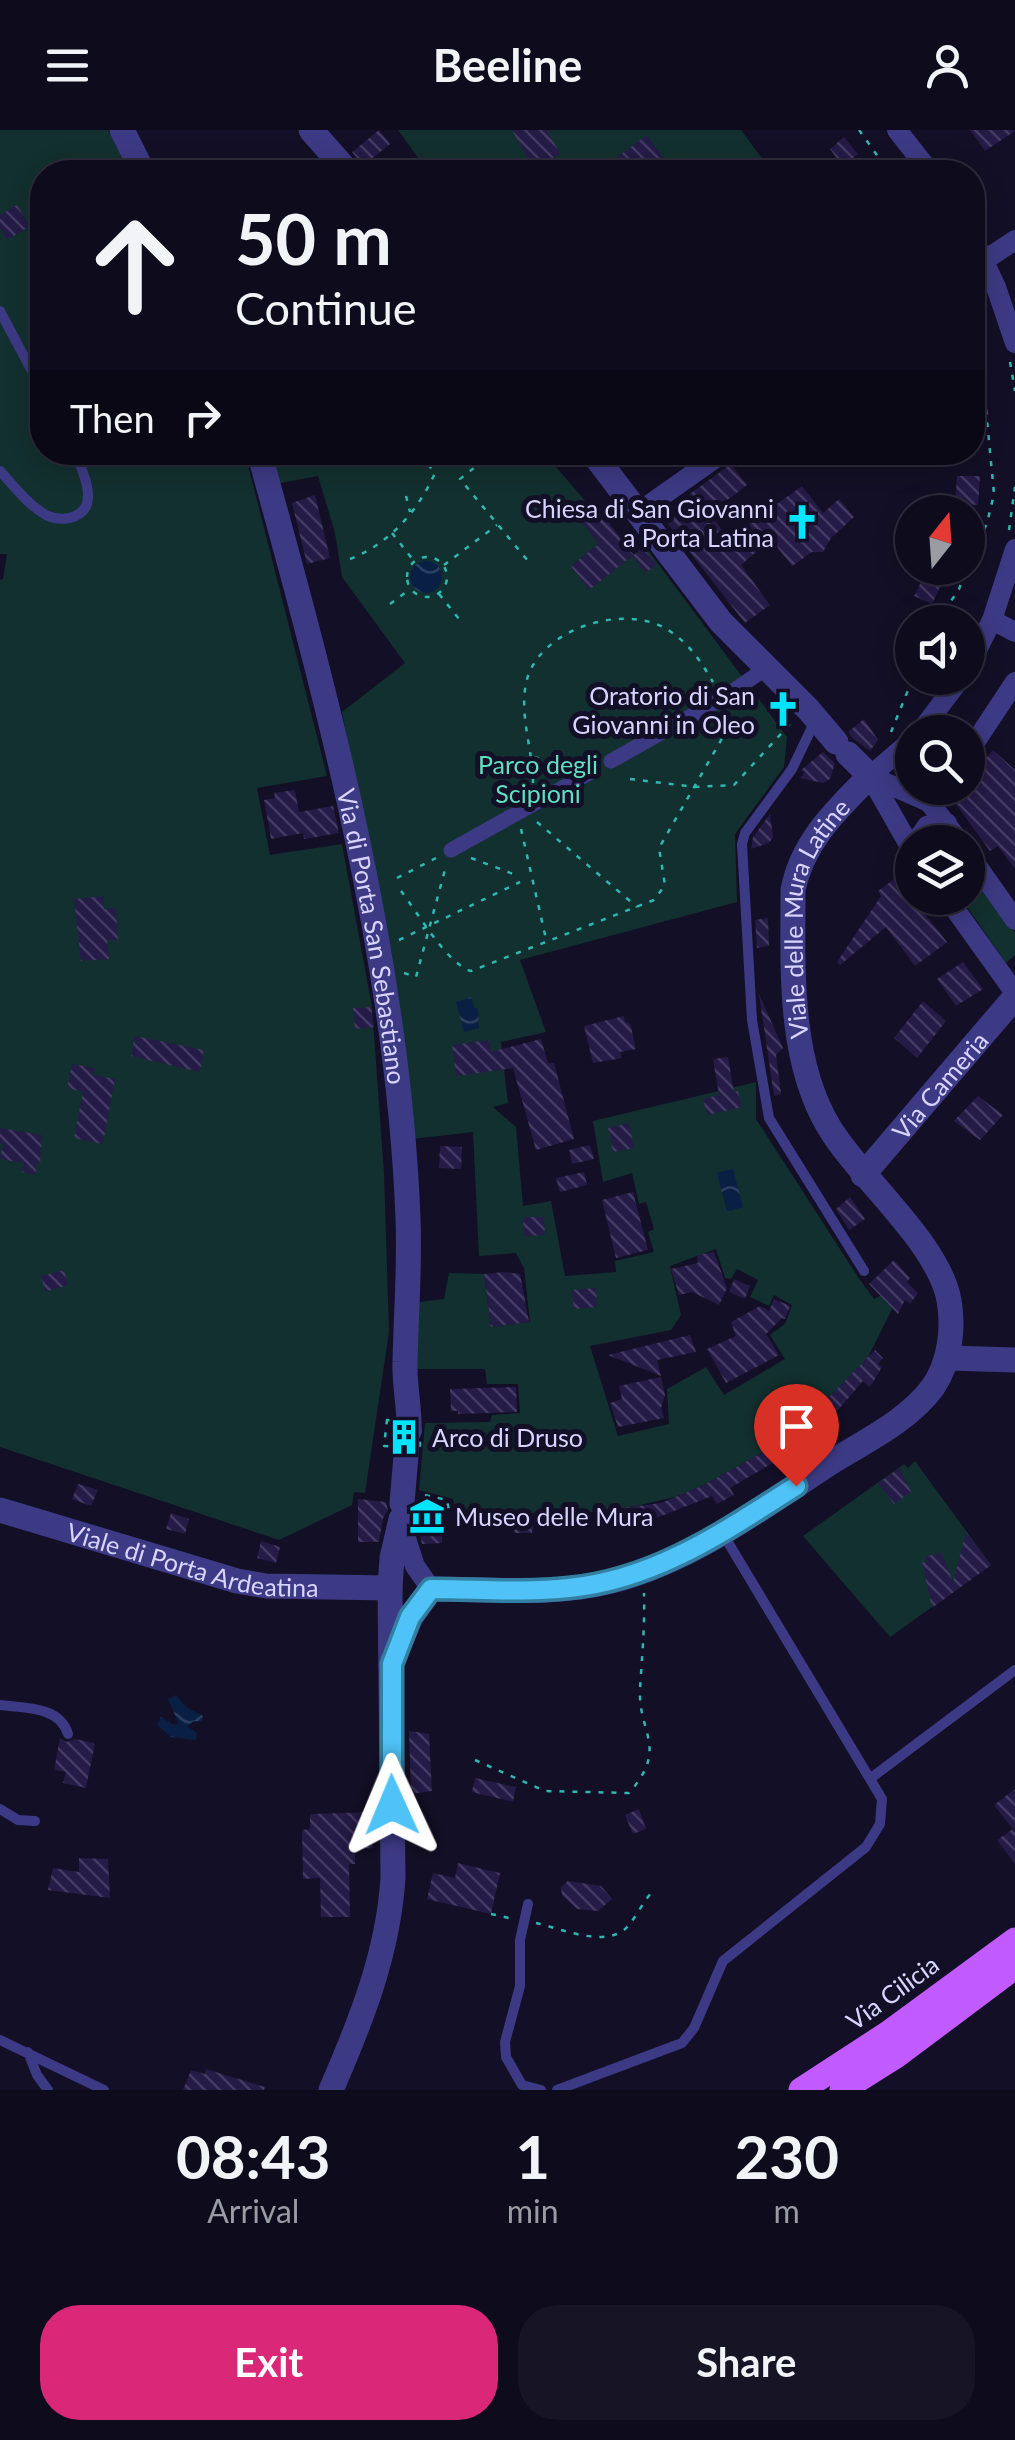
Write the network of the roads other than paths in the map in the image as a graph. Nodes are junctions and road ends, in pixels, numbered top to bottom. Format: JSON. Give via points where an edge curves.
{"nodes":[{"id":1,"x":122,"y":130,"type":"edge"},
{"id":2,"x":311,"y":130,"type":"edge"},
{"id":3,"x":897,"y":130,"type":"edge"},
{"id":4,"x":137,"y":160,"type":"edge"},
{"id":5,"x":337,"y":160,"type":"edge"},
{"id":6,"x":921,"y":160,"type":"edge"},
{"id":7,"x":1015,"y":240,"type":"edge"},
{"id":8,"x":985,"y":260,"type":"joint"},
{"id":9,"x":0,"y":310,"type":"edge"},
{"id":10,"x":1015,"y":343,"type":"edge"},
{"id":11,"x":30,"y":367,"type":"edge"},
{"id":12,"x":81,"y":465,"type":"edge"},
{"id":13,"x":263,"y":465,"type":"edge"},
{"id":14,"x":602,"y":465,"type":"edge"},
{"id":15,"x":706,"y":465,"type":"edge"},
{"id":16,"x":0,"y":471,"type":"edge"},
{"id":17,"x":639,"y":512,"type":"junction"},
{"id":18,"x":1015,"y":549,"type":"edge"},
{"id":19,"x":992,"y":620,"type":"junction"},
{"id":20,"x":1015,"y":632,"type":"edge"},
{"id":21,"x":985,"y":634,"type":"edge"},
{"id":22,"x":764,"y":668,"type":"junction"},
{"id":23,"x":1015,"y":682,"type":"edge"},
{"id":24,"x":948,"y":695,"type":"edge"},
{"id":25,"x":812,"y":714,"type":"junction"},
{"id":26,"x":933,"y":715,"type":"edge"},
{"id":27,"x":985,"y":727,"type":"edge"},
{"id":28,"x":895,"y":747,"type":"edge"},
{"id":29,"x":611,"y":761,"type":"dead end"},
{"id":30,"x":593,"y":771,"type":"road end"},
{"id":31,"x":870,"y":776,"type":"junction"},
{"id":32,"x":895,"y":783,"type":"edge"},
{"id":33,"x":939,"y":805,"type":"edge"},
{"id":34,"x":947,"y":824,"type":"joint"},
{"id":35,"x":898,"y":825,"type":"edge"},
{"id":36,"x":936,"y":825,"type":"edge"},
{"id":37,"x":451,"y":850,"type":"road end"},
{"id":38,"x":985,"y":877,"type":"edge"},
{"id":39,"x":958,"y":915,"type":"edge"},
{"id":40,"x":1015,"y":920,"type":"edge"},
{"id":41,"x":1015,"y":995,"type":"edge"},
{"id":42,"x":864,"y":1175,"type":"junction"},
{"id":43,"x":864,"y":1271,"type":"dead end"},
{"id":44,"x":948,"y":1358,"type":"junction"},
{"id":45,"x":1015,"y":1360,"type":"edge"},
{"id":46,"x":402,"y":1504,"type":"junction"},
{"id":47,"x":0,"y":1510,"type":"edge"},
{"id":48,"x":722,"y":1533,"type":"junction"},
{"id":49,"x":390,"y":1588,"type":"junction"},
{"id":50,"x":431,"y":1589,"type":"junction"},
{"id":51,"x":392,"y":1664,"type":"junction"},
{"id":52,"x":1015,"y":1670,"type":"edge"},
{"id":53,"x":0,"y":1705,"type":"edge"},
{"id":54,"x":68,"y":1734,"type":"dead end"},
{"id":55,"x":871,"y":1778,"type":"junction"},
{"id":56,"x":0,"y":1809,"type":"edge"},
{"id":57,"x":35,"y":1821,"type":"dead end"},
{"id":58,"x":528,"y":1904,"type":"dead end"},
{"id":59,"x":1015,"y":1940,"type":"edge"},
{"id":60,"x":1015,"y":1967,"type":"edge"},
{"id":61,"x":0,"y":2040,"type":"edge"},
{"id":62,"x":28,"y":2052,"type":"junction"},
{"id":63,"x":48,"y":2090,"type":"edge"},
{"id":64,"x":104,"y":2090,"type":"edge"},
{"id":65,"x":331,"y":2090,"type":"edge"},
{"id":66,"x":541,"y":2090,"type":"edge"},
{"id":67,"x":557,"y":2090,"type":"edge"},
{"id":68,"x":801,"y":2090,"type":"edge"},
{"id":69,"x":842,"y":2090,"type":"edge"}],
"edges":[{"from":1,"to":4,"type":"street"},
{"from":2,"to":5,"type":"street"},
{"from":3,"to":6,"type":"street"},
{"from":7,"to":8,"type":"street"},
{"from":8,"to":10,"type":"street"},
{"from":9,"to":11,"type":"lane"},
{"from":12,"to":16,"type":"lane","via":[[86,509],[62,520],[27,500]]},
{"from":13,"to":46,"type":"street","name":"Via di Porta San Sebastiano","via":[[322,683],[384,981],[408,1218]]},
{"from":14,"to":17,"type":"street"},
{"from":15,"to":17,"type":"street"},
{"from":17,"to":22,"type":"street"},
{"from":18,"to":19,"type":"street"},
{"from":19,"to":20,"type":"street"},
{"from":19,"to":21,"type":"street"},
{"from":22,"to":25,"type":"street"},
{"from":22,"to":29,"type":"street"},
{"from":23,"to":27,"type":"street"},
{"from":24,"to":26,"type":"street"},
{"from":25,"to":31,"type":"street"},
{"from":25,"to":43,"type":"lane","via":[[792,770],[744,837],[752,1020],[769,1118]]},
{"from":28,"to":31,"type":"street"},
{"from":30,"to":37,"type":"street"},
{"from":31,"to":32,"type":"street"},
{"from":31,"to":35,"type":"street"},
{"from":31,"to":42,"type":"street","name":"Viale delle Mura Latine","via":[[821,828],[793,890],[804,1058],[823,1116]]},
{"from":33,"to":34,"type":"street"},
{"from":34,"to":36,"type":"street"},
{"from":38,"to":40,"type":"street"},
{"from":39,"to":41,"type":"street"},
{"from":41,"to":42,"type":"street","name":"Via Cameria"},
{"from":42,"to":44,"type":"street","name":"Viale delle Mura Latine","via":[[941,1278],[949,1304]]},
{"from":44,"to":45,"type":"street"},
{"from":44,"to":48,"type":"street","via":[[932,1388],[899,1420]]},
{"from":46,"to":49,"type":"street","name":"Via di Porta San Sebastiano"},
{"from":46,"to":50,"type":"street","name":"Via di Porta San Sebastiano","via":[[415,1566]]},
{"from":47,"to":49,"type":"street","name":"Viale di Porta Ardeatina","via":[[252,1584]]},
{"from":48,"to":50,"type":"street","via":[[643,1572],[590,1586]]},
{"from":48,"to":55,"type":"lane"},
{"from":49,"to":50,"type":"street"},
{"from":49,"to":51,"type":"street","name":"Via di Porta San Sebastiano"},
{"from":50,"to":51,"type":"street","via":[[410,1617]]},
{"from":51,"to":65,"type":"street","name":"Via di Porta San Sebastiano","via":[[390,1920]]},
{"from":52,"to":55,"type":"lane"},
{"from":53,"to":54,"type":"lane","via":[[46,1711]]},
{"from":55,"to":67,"type":"lane","via":[[882,1799],[880,1824],[866,1847],[724,1961],[682,2044]]},
{"from":56,"to":57,"type":"lane"},
{"from":58,"to":66,"type":"lane","via":[[506,2057],[522,2085]]},
{"from":59,"to":68,"type":"main road","name":"Via Cilicia"},
{"from":60,"to":69,"type":"main road"},
{"from":61,"to":62,"type":"lane"},
{"from":62,"to":63,"type":"lane"},
{"from":62,"to":64,"type":"lane"}]}
